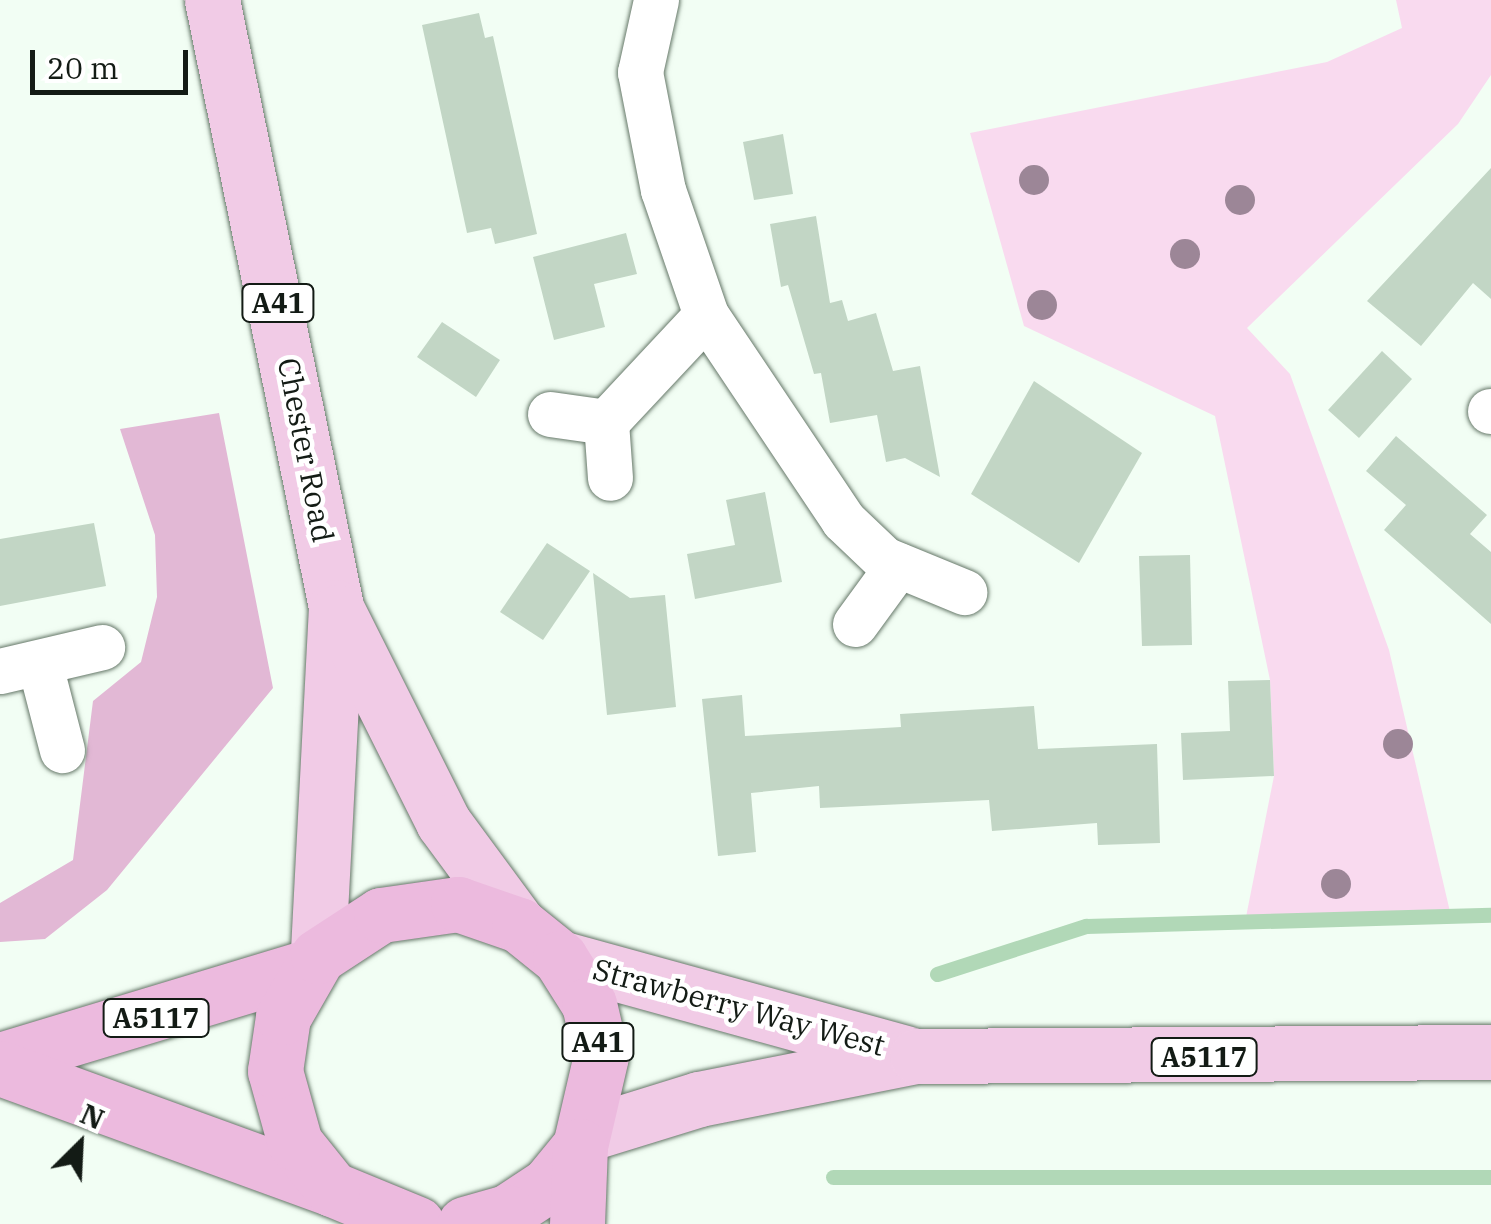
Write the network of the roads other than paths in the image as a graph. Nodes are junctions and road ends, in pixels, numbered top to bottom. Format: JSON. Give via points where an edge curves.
{"nodes":[{"id":1,"x":212,"y":0,"type":"edge"},
{"id":2,"x":656,"y":0,"type":"edge"},
{"id":3,"x":706,"y":315,"type":"junction"},
{"id":4,"x":550,"y":414,"type":"dead end"},
{"id":5,"x":606,"y":422,"type":"junction"},
{"id":6,"x":610,"y":478,"type":"dead end"},
{"id":7,"x":898,"y":565,"type":"junction"},
{"id":8,"x":964,"y":592,"type":"dead end"},
{"id":9,"x":336,"y":608,"type":"junction"},
{"id":10,"x":855,"y":624,"type":"dead end"},
{"id":11,"x":102,"y":647,"type":"dead end"},
{"id":12,"x":20,"y":668,"type":"edge"},
{"id":13,"x":62,"y":750,"type":"dead end"},
{"id":14,"x":539,"y":941,"type":"junction"},
{"id":15,"x":313,"y":961,"type":"junction"},
{"id":16,"x":1491,"y":1052,"type":"edge"},
{"id":17,"x":918,"y":1056,"type":"junction"},
{"id":18,"x":0,"y":1060,"type":"edge"},
{"id":19,"x":0,"y":1068,"type":"edge"},
{"id":20,"x":583,"y":1140,"type":"junction"},
{"id":21,"x":353,"y":1206,"type":"edge"},
{"id":22,"x":416,"y":1224,"type":"edge"},
{"id":23,"x":465,"y":1224,"type":"edge"},
{"id":24,"x":578,"y":1224,"type":"edge"}],
"edges":[{"from":1,"to":9,"type":"main road","name":"Chester Road","number":"A41"},
{"from":2,"to":3,"type":"street","via":[[640,72],[663,190]]},
{"from":3,"to":5,"type":"street"},
{"from":3,"to":7,"type":"street","via":[[843,520]]},
{"from":4,"to":5,"type":"street"},
{"from":5,"to":6,"type":"street"},
{"from":7,"to":8,"type":"street"},
{"from":7,"to":10,"type":"street"},
{"from":9,"to":14,"type":"main road","name":"Chester Road","number":"A41","via":[[444,822]]},
{"from":9,"to":15,"type":"main road","name":"Chester Road","number":"A41"},
{"from":11,"to":12,"type":"street"},
{"from":12,"to":13,"type":"street"},
{"from":14,"to":15,"type":"highway","number":"A41","via":[[458,904],[410,906],[362,922]]},
{"from":14,"to":17,"type":"main road","name":"Strawberry Way West","number":"A5117"},
{"from":14,"to":20,"type":"highway","number":"A41","via":[[589,1004],[600,1056]]},
{"from":15,"to":18,"type":"highway","number":"A5117"},
{"from":15,"to":21,"type":"highway","number":"A41","via":[[283,1017],[275,1071],[295,1142]]},
{"from":16,"to":17,"type":"main road","name":"Strawberry Way West","number":"A5117"},
{"from":17,"to":20,"type":"main road","name":"Strawberry Way West","number":"A5117","via":[[699,1100]]},
{"from":19,"to":21,"type":"highway"},
{"from":20,"to":23,"type":"highway","via":[[535,1194]]},
{"from":20,"to":24,"type":"highway","number":"A41"},
{"from":21,"to":22,"type":"highway"}]}
